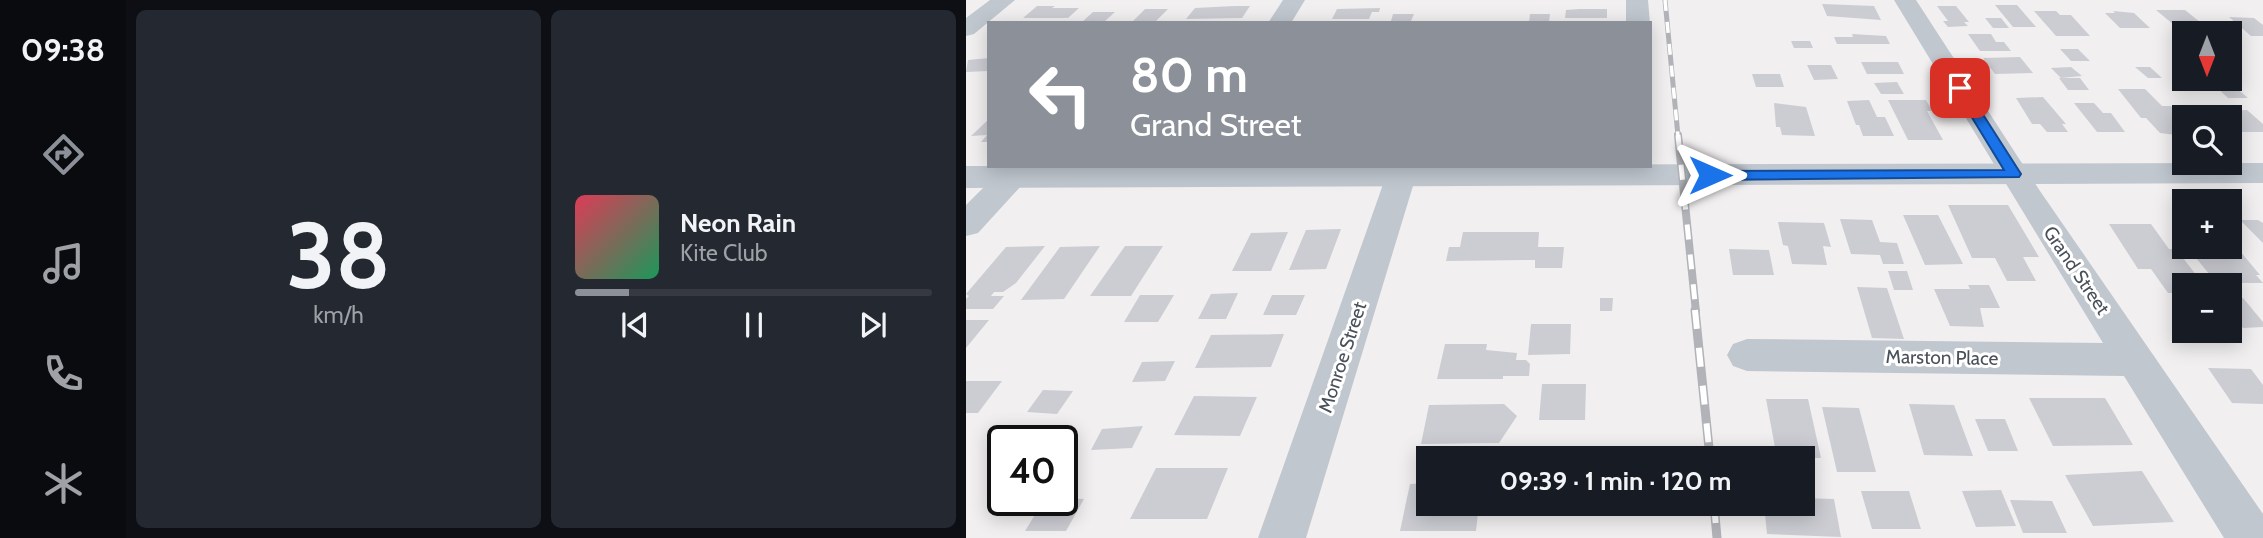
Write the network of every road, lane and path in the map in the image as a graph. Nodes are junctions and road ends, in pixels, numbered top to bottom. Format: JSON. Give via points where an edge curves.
{"nodes":[{"id":1,"x":1004,"y":0,"type":"edge"},
{"id":2,"x":1294,"y":0,"type":"edge"},
{"id":3,"x":1637,"y":0,"type":"edge"},
{"id":4,"x":1905,"y":0,"type":"edge"},
{"id":5,"x":1280,"y":21,"type":"edge"},
{"id":6,"x":1638,"y":21,"type":"edge"},
{"id":7,"x":966,"y":29,"type":"edge"},
{"id":8,"x":1178,"y":171,"type":"edge"},
{"id":9,"x":1646,"y":171,"type":"edge"},
{"id":10,"x":2263,"y":173,"type":"edge"},
{"id":11,"x":2014,"y":174,"type":"junction"},
{"id":12,"x":1401,"y":176,"type":"junction"},
{"id":13,"x":966,"y":177,"type":"edge"},
{"id":14,"x":1011,"y":178,"type":"junction"},
{"id":15,"x":966,"y":225,"type":"edge"},
{"id":16,"x":1747,"y":355,"type":"dead end"},
{"id":17,"x":2138,"y":362,"type":"junction"},
{"id":18,"x":1282,"y":538,"type":"edge"},
{"id":19,"x":2251,"y":538,"type":"edge"}],
"edges":[{"from":1,"to":7,"type":"street"},
{"from":2,"to":5,"type":"street"},
{"from":3,"to":6,"type":"street"},
{"from":4,"to":11,"type":"street","name":"Grand Street"},
{"from":8,"to":12,"type":"street"},
{"from":8,"to":14,"type":"street"},
{"from":9,"to":11,"type":"street"},
{"from":9,"to":12,"type":"street"},
{"from":10,"to":11,"type":"street"},
{"from":11,"to":17,"type":"street","name":"Grand Street"},
{"from":12,"to":18,"type":"street","name":"Monroe Street"},
{"from":13,"to":14,"type":"street"},
{"from":14,"to":15,"type":"street"},
{"from":16,"to":17,"type":"street","name":"Marston Place"},
{"from":17,"to":19,"type":"street","name":"Grand Street"}]}
